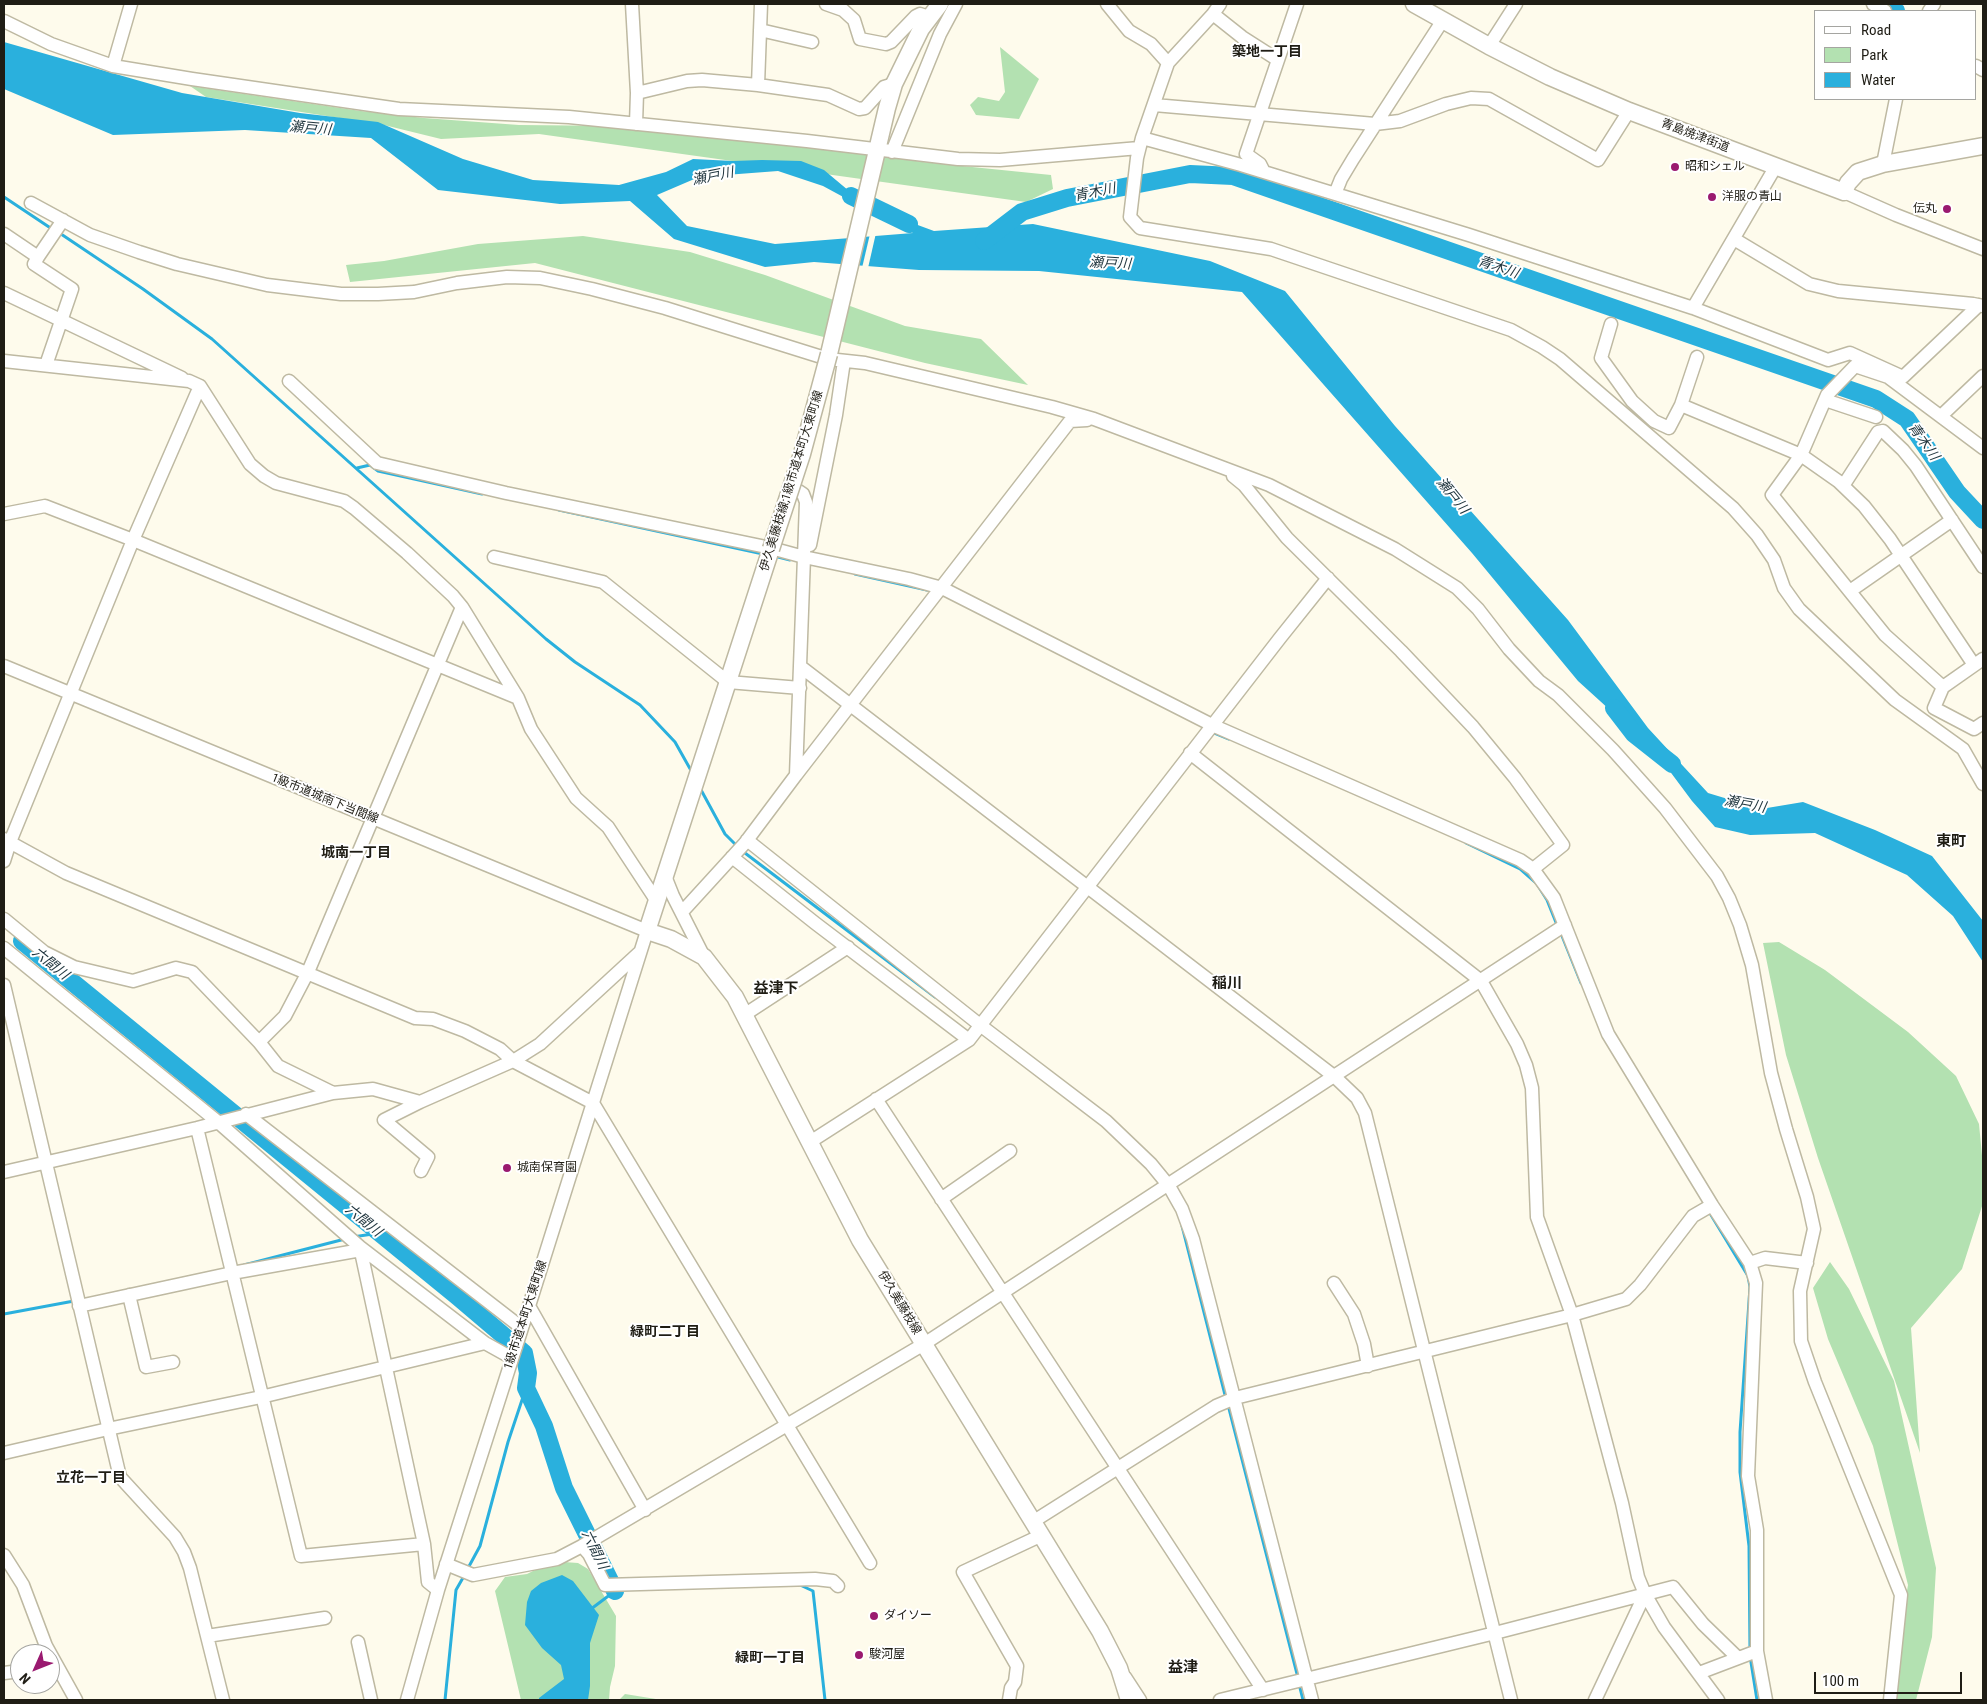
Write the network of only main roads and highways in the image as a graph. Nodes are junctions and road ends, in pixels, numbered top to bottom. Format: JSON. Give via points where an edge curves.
{"nodes":[{"id":1,"x":940,"y":4,"type":"edge"},
{"id":2,"x":1414,"y":4,"type":"edge"},
{"id":3,"x":1976,"y":147,"type":"edge"},
{"id":4,"x":647,"y":931,"type":"joint"},
{"id":5,"x":1129,"y":1700,"type":"edge"}],
"edges":[{"from":1,"to":4,"type":"main road","name":"伊久美藤枝線;1級市道本町大東町線","bridge":true,"via":[[916,37],[894,84],[836,360],[791,486]]},
{"from":2,"to":3,"type":"main road","name":"青島焼津街道","via":[[1550,77],[1844,192],[1858,172],[1883,164]]},
{"from":4,"to":5,"type":"main road","name":"伊久美藤枝線","via":[[671,939],[704,958],[734,997],[860,1240],[1100,1631],[1119,1668]]}]}
